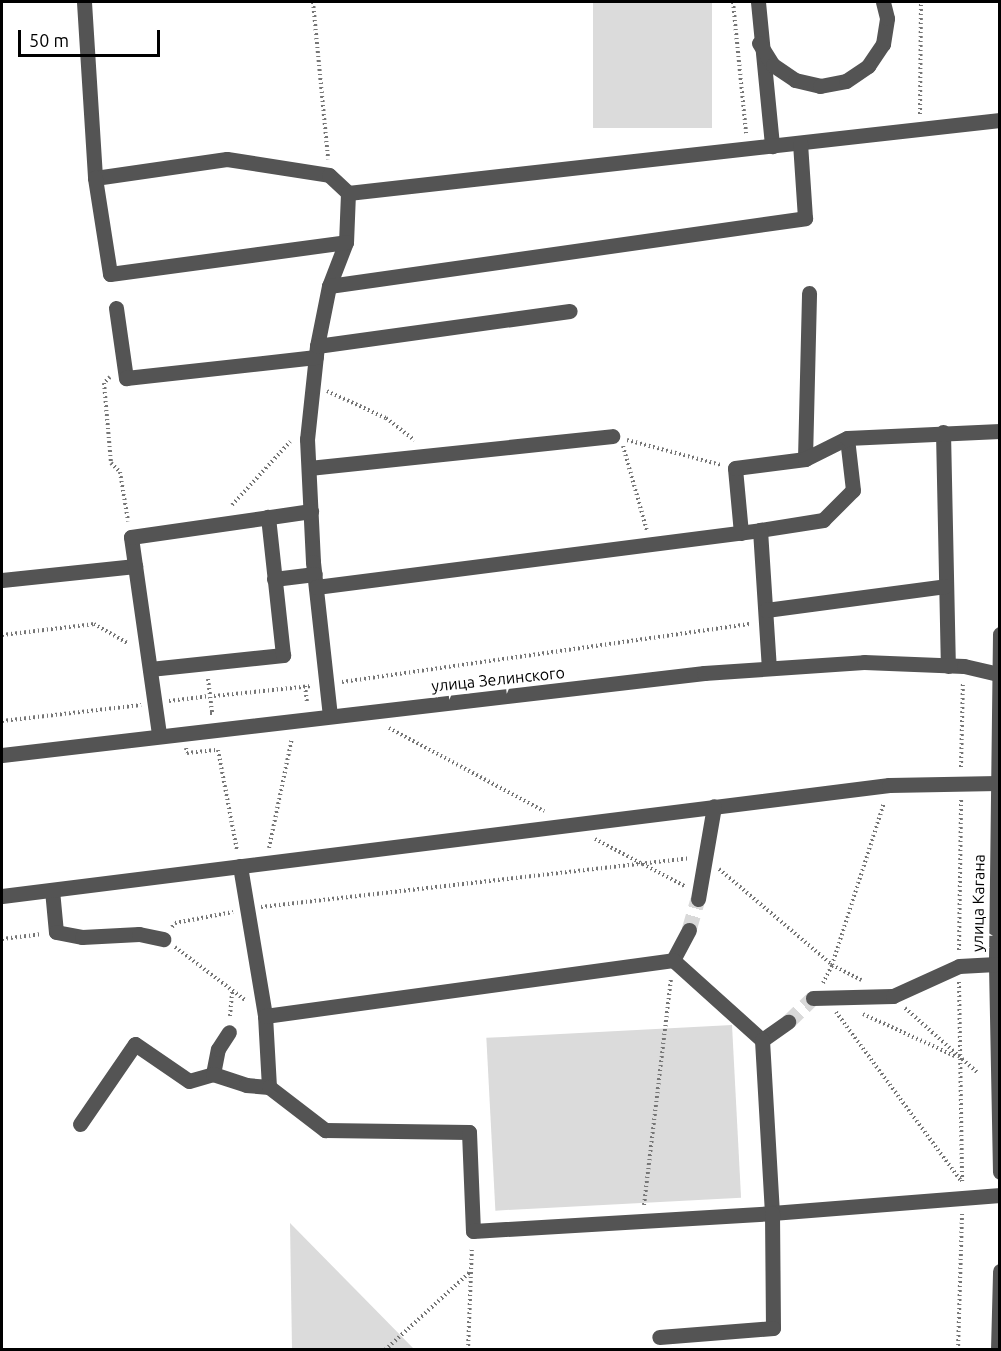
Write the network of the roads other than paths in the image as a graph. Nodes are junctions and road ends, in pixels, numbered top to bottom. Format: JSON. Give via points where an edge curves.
{"nodes":[{"id":1,"x":84,"y":2,"type":"edge"},
{"id":2,"x":758,"y":2,"type":"edge"},
{"id":3,"x":883,"y":2,"type":"edge"},
{"id":4,"x":759,"y":43,"type":"junction"},
{"id":5,"x":999,"y":120,"type":"edge"},
{"id":6,"x":800,"y":143,"type":"junction"},
{"id":7,"x":772,"y":146,"type":"junction"},
{"id":8,"x":95,"y":178,"type":"junction"},
{"id":9,"x":348,"y":193,"type":"junction"},
{"id":10,"x":346,"y":242,"type":"junction"},
{"id":11,"x":329,"y":286,"type":"junction"},
{"id":12,"x":810,"y":293,"type":"dead end"},
{"id":13,"x":116,"y":308,"type":"dead end"},
{"id":14,"x":570,"y":310,"type":"dead end"},
{"id":15,"x":317,"y":352,"type":"junction"},
{"id":16,"x":999,"y":431,"type":"edge"},
{"id":17,"x":943,"y":432,"type":"junction"},
{"id":18,"x":612,"y":436,"type":"dead end"},
{"id":19,"x":848,"y":438,"type":"junction"},
{"id":20,"x":805,"y":459,"type":"junction"},
{"id":21,"x":309,"y":468,"type":"junction"},
{"id":22,"x":311,"y":511,"type":"junction"},
{"id":23,"x":268,"y":517,"type":"junction"},
{"id":24,"x":760,"y":531,"type":"junction"},
{"id":25,"x":741,"y":533,"type":"junction"},
{"id":26,"x":135,"y":566,"type":"junction"},
{"id":27,"x":274,"y":579,"type":"junction"},
{"id":28,"x":2,"y":580,"type":"edge"},
{"id":29,"x":315,"y":580,"type":"junction"},
{"id":30,"x":945,"y":586,"type":"junction"},
{"id":31,"x":766,"y":616,"type":"junction"},
{"id":32,"x":999,"y":634,"type":"edge"},
{"id":33,"x":149,"y":662,"type":"junction"},
{"id":34,"x":948,"y":666,"type":"junction"},
{"id":35,"x":769,"y":668,"type":"junction"},
{"id":36,"x":998,"y":673,"type":"edge"},
{"id":37,"x":330,"y":716,"type":"junction"},
{"id":38,"x":159,"y":734,"type":"junction"},
{"id":39,"x":2,"y":755,"type":"edge"},
{"id":40,"x":998,"y":783,"type":"junction"},
{"id":41,"x":714,"y":807,"type":"junction"},
{"id":42,"x":240,"y":866,"type":"junction"},
{"id":43,"x":998,"y":875,"type":"edge"},
{"id":44,"x":52,"y":890,"type":"junction"},
{"id":45,"x":2,"y":896,"type":"edge"},
{"id":46,"x":699,"y":896,"type":"tunnel mouth"},
{"id":47,"x":688,"y":930,"type":"tunnel mouth"},
{"id":48,"x":163,"y":939,"type":"road end"},
{"id":49,"x":673,"y":960,"type":"junction"},
{"id":50,"x":996,"y":964,"type":"junction"},
{"id":51,"x":813,"y":998,"type":"tunnel mouth"},
{"id":52,"x":998,"y":1002,"type":"edge"},
{"id":53,"x":265,"y":1016,"type":"junction"},
{"id":54,"x":788,"y":1022,"type":"tunnel mouth"},
{"id":55,"x":229,"y":1032,"type":"road end"},
{"id":56,"x":762,"y":1040,"type":"junction"},
{"id":57,"x":213,"y":1074,"type":"junction"},
{"id":58,"x":269,"y":1087,"type":"junction"},
{"id":59,"x":81,"y":1124,"type":"dead end"},
{"id":60,"x":999,"y":1172,"type":"edge"},
{"id":61,"x":999,"y":1195,"type":"edge"},
{"id":62,"x":772,"y":1213,"type":"junction"},
{"id":63,"x":999,"y":1271,"type":"edge"},
{"id":64,"x":659,"y":1337,"type":"dead end"},
{"id":65,"x":998,"y":1350,"type":"edge"}],
"edges":[{"from":1,"to":8,"type":"street"},
{"from":2,"to":4,"type":"street"},
{"from":3,"to":4,"type":"street","via":[[887,18],[882,44],[868,66],[846,81],[820,86],[795,81],[773,65]]},
{"from":4,"to":7,"type":"street"},
{"from":5,"to":6,"type":"street"},
{"from":6,"to":7,"type":"street"},
{"from":6,"to":11,"type":"street","via":[[805,218]]},
{"from":7,"to":9,"type":"street"},
{"from":8,"to":9,"type":"street","via":[[226,159],[329,175]]},
{"from":8,"to":10,"type":"street","via":[[110,274]]},
{"from":9,"to":10,"type":"street"},
{"from":10,"to":11,"type":"street"},
{"from":11,"to":15,"type":"street"},
{"from":12,"to":20,"type":"street"},
{"from":13,"to":15,"type":"street","via":[[126,378]]},
{"from":14,"to":15,"type":"street"},
{"from":15,"to":21,"type":"street","via":[[309,422]]},
{"from":16,"to":17,"type":"street"},
{"from":17,"to":19,"type":"street"},
{"from":17,"to":30,"type":"street"},
{"from":18,"to":21,"type":"street"},
{"from":19,"to":20,"type":"street"},
{"from":19,"to":24,"type":"street","via":[[853,490],[823,520]]},
{"from":20,"to":25,"type":"street","via":[[735,468]]},
{"from":21,"to":22,"type":"street"},
{"from":22,"to":23,"type":"street"},
{"from":22,"to":29,"type":"street"},
{"from":23,"to":26,"type":"street","via":[[131,537]]},
{"from":23,"to":27,"type":"street"},
{"from":24,"to":25,"type":"street"},
{"from":24,"to":31,"type":"street"},
{"from":25,"to":29,"type":"street"},
{"from":26,"to":28,"type":"street"},
{"from":26,"to":33,"type":"street"},
{"from":27,"to":29,"type":"street"},
{"from":27,"to":33,"type":"street","via":[[282,655]]},
{"from":29,"to":37,"type":"street"},
{"from":30,"to":31,"type":"street"},
{"from":30,"to":34,"type":"street"},
{"from":31,"to":35,"type":"street"},
{"from":32,"to":36,"type":"street","name":"улица Кагана"},
{"from":33,"to":38,"type":"street"},
{"from":34,"to":35,"type":"street","name":"улица Зелинского","via":[[864,662]]},
{"from":34,"to":36,"type":"street","name":"улица Зелинского"},
{"from":35,"to":37,"type":"street","name":"улица Зелинского"},
{"from":36,"to":40,"type":"street","name":"улица Кагана"},
{"from":37,"to":38,"type":"street","name":"улица Зелинского"},
{"from":38,"to":39,"type":"street","name":"улица Зелинского"},
{"from":40,"to":41,"type":"street","via":[[890,785]]},
{"from":40,"to":43,"type":"street","name":"улица Кагана"},
{"from":41,"to":42,"type":"street"},
{"from":41,"to":46,"type":"street"},
{"from":42,"to":44,"type":"street"},
{"from":42,"to":53,"type":"street"},
{"from":43,"to":50,"type":"street","name":"улица Кагана"},
{"from":44,"to":45,"type":"street"},
{"from":44,"to":48,"type":"street","via":[[56,932],[82,937],[140,934]]},
{"from":47,"to":49,"type":"street"},
{"from":49,"to":53,"type":"street"},
{"from":49,"to":56,"type":"street"},
{"from":50,"to":51,"type":"street","via":[[959,966],[893,996]]},
{"from":50,"to":52,"type":"street","name":"улица Кагана"},
{"from":52,"to":60,"type":"street","name":"улица Кагана"},
{"from":53,"to":58,"type":"street"},
{"from":54,"to":56,"type":"street"},
{"from":55,"to":57,"type":"street","via":[[218,1049]]},
{"from":56,"to":62,"type":"street"},
{"from":57,"to":58,"type":"street","via":[[246,1085]]},
{"from":57,"to":59,"type":"street","via":[[189,1081],[135,1044]]},
{"from":58,"to":62,"type":"street","via":[[325,1130],[469,1132],[473,1231]]},
{"from":61,"to":62,"type":"street"},
{"from":62,"to":64,"type":"street","via":[[773,1328]]},
{"from":63,"to":65,"type":"street"}]}
